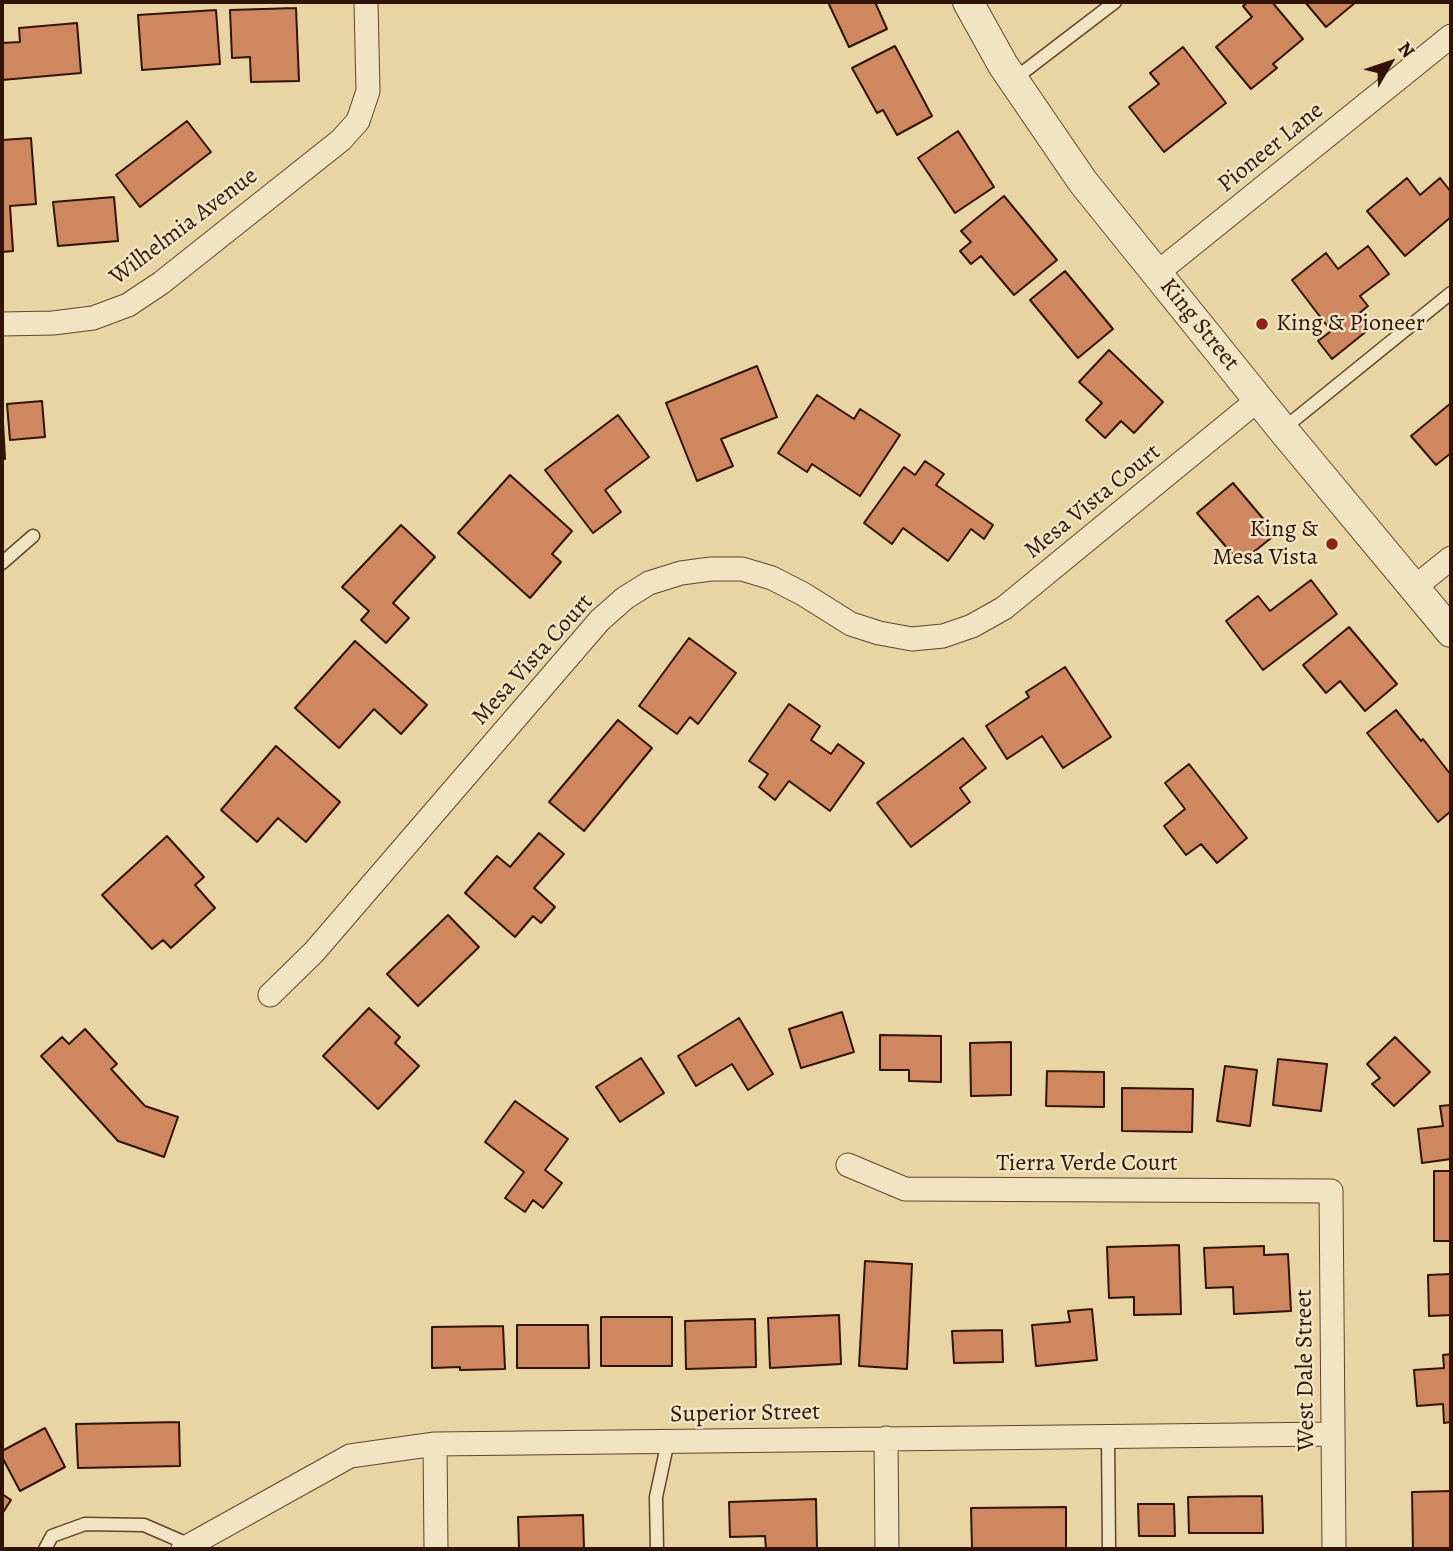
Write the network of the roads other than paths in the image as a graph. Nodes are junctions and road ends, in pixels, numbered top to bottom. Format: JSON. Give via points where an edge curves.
{"nodes":[{"id":1,"x":366,"y":2,"type":"edge"},
{"id":2,"x":968,"y":2,"type":"edge"},
{"id":3,"x":1115,"y":2,"type":"edge"},
{"id":4,"x":1451,"y":36,"type":"edge"},
{"id":5,"x":1013,"y":80,"type":"junction"},
{"id":6,"x":1157,"y":273,"type":"junction"},
{"id":7,"x":1451,"y":293,"type":"edge"},
{"id":8,"x":2,"y":324,"type":"edge"},
{"id":9,"x":1259,"y":399,"type":"junction"},
{"id":10,"x":1283,"y":430,"type":"junction"},
{"id":11,"x":33,"y":536,"type":"dead end"},
{"id":12,"x":1451,"y":558,"type":"edge"},
{"id":13,"x":2,"y":563,"type":"edge"},
{"id":14,"x":1415,"y":587,"type":"junction"},
{"id":15,"x":1451,"y":632,"type":"edge"},
{"id":16,"x":270,"y":995,"type":"dead end"},
{"id":17,"x":848,"y":1165,"type":"dead end"},
{"id":18,"x":1331,"y":1191,"type":"joint"},
{"id":19,"x":1333,"y":1434,"type":"junction"},
{"id":20,"x":1108,"y":1436,"type":"junction"},
{"id":21,"x":886,"y":1438,"type":"junction"},
{"id":22,"x":668,"y":1441,"type":"junction"},
{"id":23,"x":435,"y":1444,"type":"junction"},
{"id":24,"x":187,"y":1547,"type":"edge"},
{"id":25,"x":44,"y":1549,"type":"edge"},
{"id":26,"x":436,"y":1549,"type":"edge"},
{"id":27,"x":657,"y":1549,"type":"edge"},
{"id":28,"x":887,"y":1549,"type":"edge"},
{"id":29,"x":1109,"y":1549,"type":"edge"},
{"id":30,"x":1334,"y":1549,"type":"edge"}],
"edges":[{"from":1,"to":8,"type":"street","name":"Wilhelmia Avenue","via":[[368,90],[358,121],[341,140],[128,305],[93,318]]},
{"from":2,"to":5,"type":"street","name":"King Street"},
{"from":3,"to":5,"type":"lane"},
{"from":4,"to":6,"type":"street","name":"Pioneer Lane"},
{"from":5,"to":6,"type":"street","name":"King Street","via":[[1083,182]]},
{"from":6,"to":9,"type":"street","name":"King Street"},
{"from":7,"to":10,"type":"lane"},
{"from":9,"to":10,"type":"street","name":"King Street"},
{"from":9,"to":16,"type":"street","name":"Mesa Vista Court","via":[[1004,608],[943,636],[912,639],[851,624],[782,583],[743,569],[681,573],[649,583],[600,620],[314,952]]},
{"from":10,"to":14,"type":"street","name":"King Street"},
{"from":11,"to":13,"type":"lane"},
{"from":12,"to":14,"type":"street"},
{"from":14,"to":15,"type":"street","name":"King Street"},
{"from":17,"to":18,"type":"street","name":"Tierra Verde Court","via":[[905,1189]]},
{"from":18,"to":19,"type":"street","name":"West Dale Street"},
{"from":19,"to":20,"type":"street","name":"Superior Street"},
{"from":19,"to":30,"type":"street","name":"West Dale Street"},
{"from":20,"to":21,"type":"street","name":"Superior Street"},
{"from":20,"to":29,"type":"lane"},
{"from":21,"to":22,"type":"street","name":"Superior Street"},
{"from":21,"to":28,"type":"street"},
{"from":22,"to":23,"type":"street","name":"Superior Street"},
{"from":22,"to":27,"type":"lane","via":[[656,1497]]},
{"from":23,"to":24,"type":"street","name":"Superior Street","via":[[350,1456]]},
{"from":23,"to":26,"type":"street"},
{"from":24,"to":25,"type":"lane","via":[[144,1525],[85,1524],[52,1536]]}]}
